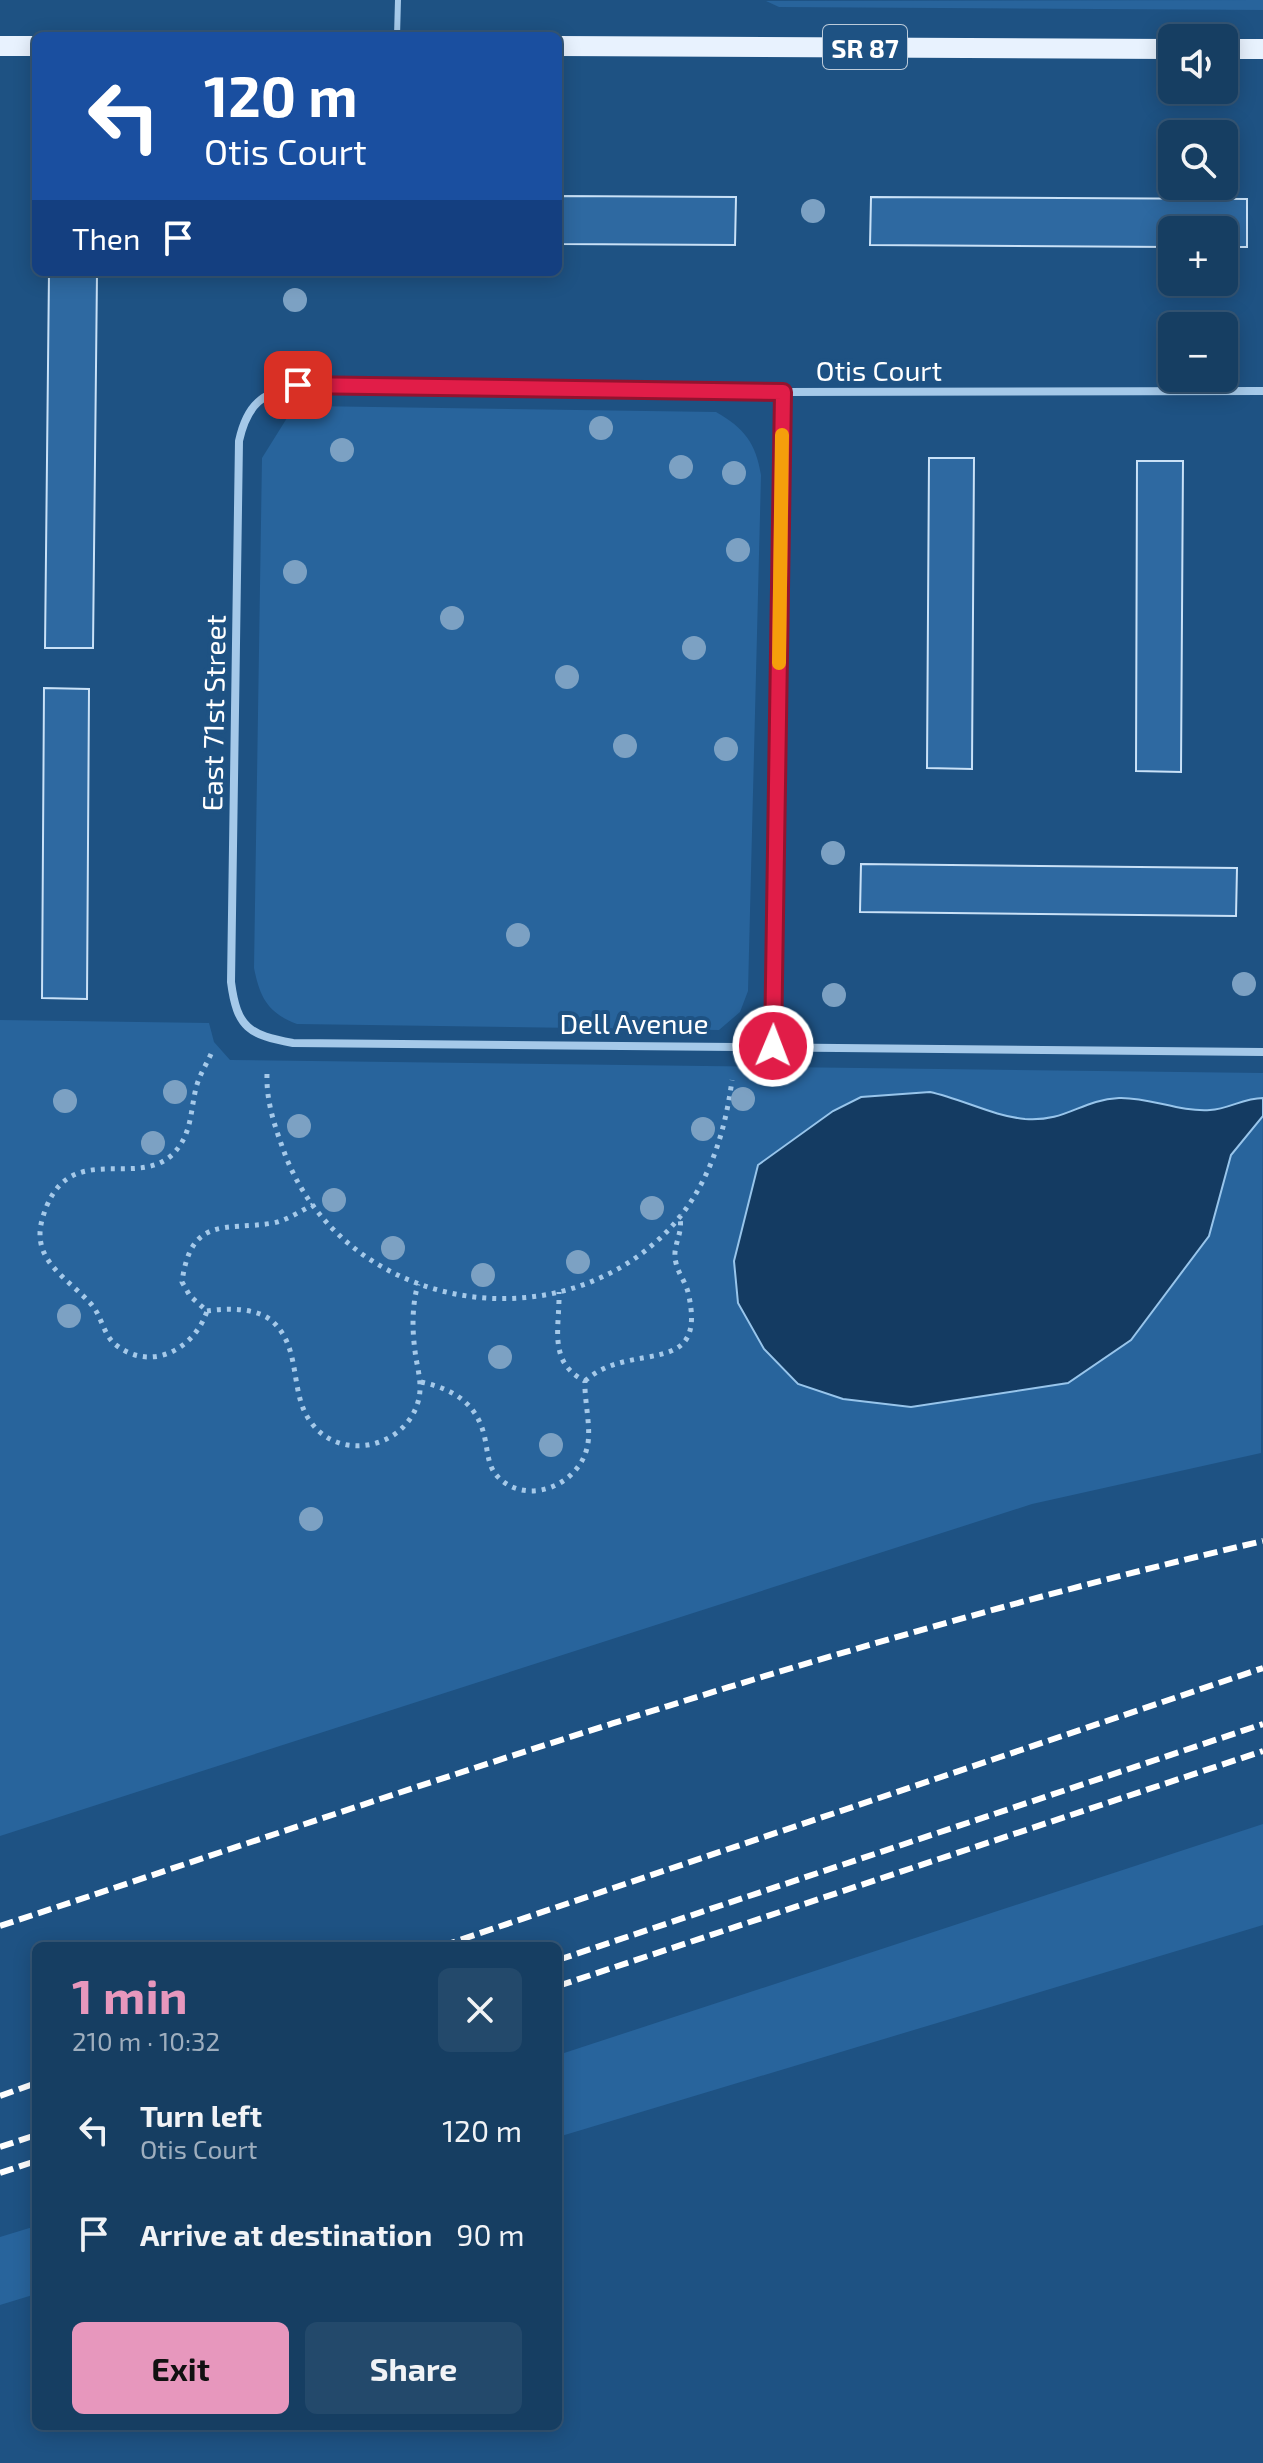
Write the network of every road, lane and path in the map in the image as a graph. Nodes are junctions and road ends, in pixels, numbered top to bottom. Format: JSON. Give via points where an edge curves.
{"nodes":[{"id":1,"x":398,"y":0,"type":"edge"},
{"id":2,"x":397,"y":32,"type":"edge"},
{"id":3,"x":0,"y":46,"type":"edge"},
{"id":4,"x":32,"y":46,"type":"edge"},
{"id":5,"x":562,"y":46,"type":"edge"},
{"id":6,"x":1158,"y":49,"type":"edge"},
{"id":7,"x":1238,"y":49,"type":"edge"},
{"id":8,"x":1263,"y":49,"type":"edge"},
{"id":9,"x":1263,"y":391,"type":"edge"},
{"id":10,"x":783,"y":392,"type":"junction"},
{"id":11,"x":257,"y":399,"type":"joint"},
{"id":12,"x":246,"y":1028,"type":"joint"},
{"id":13,"x":773,"y":1046,"type":"junction"},
{"id":14,"x":1263,"y":1052,"type":"edge"},
{"id":15,"x":211,"y":1054,"type":"dead end"},
{"id":16,"x":267,"y":1074,"type":"dead end"},
{"id":17,"x":732,"y":1080,"type":"dead end"},
{"id":18,"x":313,"y":1205,"type":"junction"},
{"id":19,"x":679,"y":1215,"type":"junction"},
{"id":20,"x":418,"y":1284,"type":"junction"},
{"id":21,"x":559,"y":1292,"type":"junction"},
{"id":22,"x":207,"y":1311,"type":"junction"},
{"id":23,"x":585,"y":1381,"type":"junction"},
{"id":24,"x":421,"y":1382,"type":"junction"}],
"edges":[{"from":1,"to":2,"type":"lane"},
{"from":3,"to":4,"type":"main road"},
{"from":5,"to":6,"type":"main road","number":"SR 87"},
{"from":7,"to":8,"type":"main road"},
{"from":9,"to":10,"type":"street","name":"Otis Court"},
{"from":10,"to":11,"type":"street","name":"Otis Court","via":[[298,385]]},
{"from":10,"to":13,"type":"street"},
{"from":11,"to":12,"type":"street","name":"East 71st Street","via":[[244,418],[239,441],[231,982],[235,1010]]},
{"from":12,"to":13,"type":"street","name":"Dell Avenue","via":[[293,1043]]},
{"from":13,"to":14,"type":"street","name":"Dell Avenue"},
{"from":15,"to":22,"type":"path","via":[[179,1147],[161,1163],[90,1169],[72,1176],[48,1204],[40,1242],[44,1257],[93,1305],[115,1345],[132,1353],[149,1357],[183,1348]]},
{"from":16,"to":18,"type":"path","via":[[275,1129]]},
{"from":17,"to":19,"type":"path","via":[[715,1158]]},
{"from":18,"to":20,"type":"path","via":[[334,1231],[376,1265]]},
{"from":18,"to":22,"type":"path","via":[[288,1219],[218,1227],[202,1236],[191,1250],[182,1282]]},
{"from":19,"to":21,"type":"path","via":[[638,1255]]},
{"from":19,"to":23,"type":"path","via":[[683,1227],[674,1250],[691,1320],[683,1345],[668,1354],[611,1362]]},
{"from":20,"to":21,"type":"path","via":[[489,1300]]},
{"from":20,"to":24,"type":"path","via":[[413,1329]]},
{"from":21,"to":23,"type":"path","via":[[559,1358]]},
{"from":22,"to":24,"type":"path","via":[[240,1310],[275,1322],[292,1357],[303,1411],[336,1442],[368,1445],[402,1431],[419,1401]]},
{"from":23,"to":24,"type":"path","via":[[587,1448],[556,1486],[525,1492],[509,1487],[490,1466],[474,1409],[450,1391]]}]}
